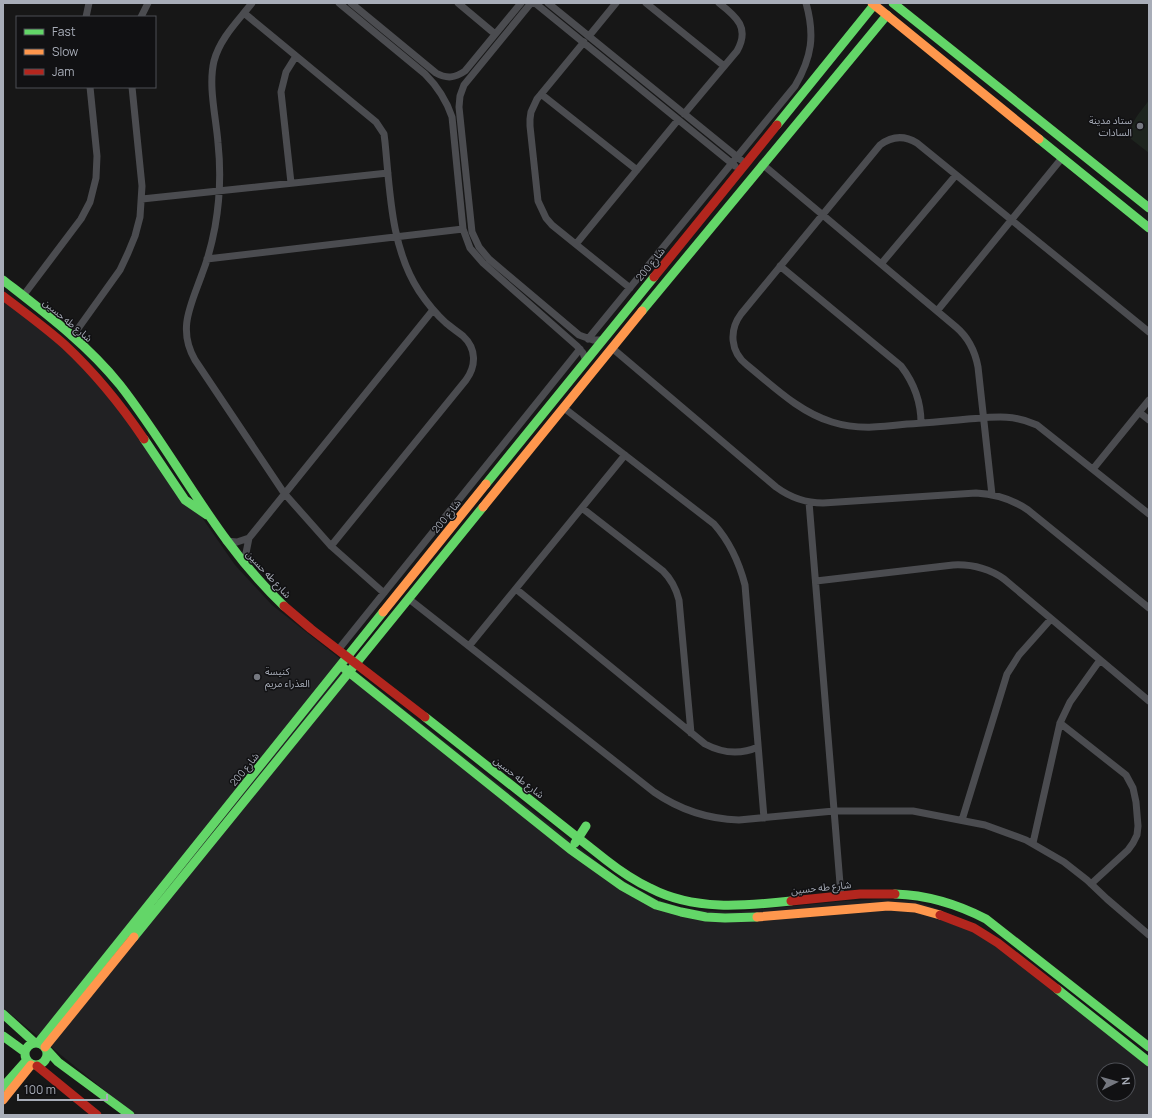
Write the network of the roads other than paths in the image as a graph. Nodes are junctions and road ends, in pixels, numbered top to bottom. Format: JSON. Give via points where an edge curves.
{"nodes":[{"id":1,"x":89,"y":3,"type":"edge"},
{"id":2,"x":148,"y":3,"type":"edge"},
{"id":3,"x":252,"y":3,"type":"edge"},
{"id":4,"x":339,"y":3,"type":"edge"},
{"id":5,"x":351,"y":3,"type":"edge"},
{"id":6,"x":458,"y":3,"type":"edge"},
{"id":7,"x":521,"y":3,"type":"edge"},
{"id":8,"x":531,"y":3,"type":"edge"},
{"id":9,"x":535,"y":3,"type":"edge"},
{"id":10,"x":548,"y":3,"type":"edge"},
{"id":11,"x":616,"y":3,"type":"edge"},
{"id":12,"x":646,"y":3,"type":"edge"},
{"id":13,"x":719,"y":3,"type":"edge"},
{"id":14,"x":806,"y":3,"type":"edge"},
{"id":15,"x":893,"y":3,"type":"edge"},
{"id":16,"x":873,"y":4,"type":"edge"},
{"id":17,"x":244,"y":13,"type":"junction"},
{"id":18,"x":887,"y":15,"type":"junction"},
{"id":19,"x":86,"y":16,"type":"edge"},
{"id":20,"x":142,"y":16,"type":"edge"},
{"id":21,"x":496,"y":34,"type":"junction"},
{"id":22,"x":589,"y":36,"type":"junction"},
{"id":23,"x":584,"y":42,"type":"junction"},
{"id":24,"x":296,"y":56,"type":"junction"},
{"id":25,"x":724,"y":66,"type":"junction"},
{"id":26,"x":90,"y":88,"type":"edge"},
{"id":27,"x":132,"y":88,"type":"edge"},
{"id":28,"x":541,"y":94,"type":"junction"},
{"id":29,"x":684,"y":114,"type":"junction"},
{"id":30,"x":678,"y":120,"type":"junction"},
{"id":31,"x":737,"y":157,"type":"junction"},
{"id":32,"x":1062,"y":158,"type":"junction"},
{"id":33,"x":732,"y":164,"type":"junction"},
{"id":34,"x":762,"y":164,"type":"junction"},
{"id":35,"x":743,"y":167,"type":"junction"},
{"id":36,"x":637,"y":170,"type":"junction"},
{"id":37,"x":388,"y":173,"type":"junction"},
{"id":38,"x":956,"y":175,"type":"junction"},
{"id":39,"x":291,"y":183,"type":"junction"},
{"id":40,"x":220,"y":190,"type":"junction"},
{"id":41,"x":142,"y":199,"type":"junction"},
{"id":42,"x":1149,"y":208,"type":"edge"},
{"id":43,"x":822,"y":215,"type":"junction"},
{"id":44,"x":1011,"y":220,"type":"junction"},
{"id":45,"x":1149,"y":228,"type":"edge"},
{"id":46,"x":463,"y":229,"type":"junction"},
{"id":47,"x":397,"y":236,"type":"junction"},
{"id":48,"x":576,"y":244,"type":"junction"},
{"id":49,"x":207,"y":259,"type":"junction"},
{"id":50,"x":881,"y":264,"type":"junction"},
{"id":51,"x":780,"y":266,"type":"junction"},
{"id":52,"x":3,"y":280,"type":"edge"},
{"id":53,"x":630,"y":288,"type":"junction"},
{"id":54,"x":3,"y":296,"type":"edge"},
{"id":55,"x":23,"y":296,"type":"junction"},
{"id":56,"x":433,"y":310,"type":"junction"},
{"id":57,"x":937,"y":311,"type":"junction"},
{"id":58,"x":1149,"y":332,"type":"edge"},
{"id":59,"x":72,"y":337,"type":"junction"},
{"id":60,"x":588,"y":339,"type":"junction"},
{"id":61,"x":603,"y":340,"type":"junction"},
{"id":62,"x":612,"y":348,"type":"junction"},
{"id":63,"x":580,"y":349,"type":"junction"},
{"id":64,"x":586,"y":361,"type":"junction"},
{"id":65,"x":1149,"y":400,"type":"edge"},
{"id":66,"x":564,"y":408,"type":"junction"},
{"id":67,"x":1139,"y":412,"type":"junction"},
{"id":68,"x":984,"y":418,"type":"junction"},
{"id":69,"x":1149,"y":420,"type":"edge"},
{"id":70,"x":921,"y":423,"type":"junction"},
{"id":71,"x":625,"y":455,"type":"junction"},
{"id":72,"x":1093,"y":469,"type":"junction"},
{"id":73,"x":284,"y":493,"type":"junction"},
{"id":74,"x":992,"y":495,"type":"junction"},
{"id":75,"x":809,"y":502,"type":"junction"},
{"id":76,"x":582,"y":508,"type":"junction"},
{"id":77,"x":1149,"y":514,"type":"edge"},
{"id":78,"x":209,"y":516,"type":"junction"},
{"id":79,"x":249,"y":538,"type":"junction"},
{"id":80,"x":226,"y":541,"type":"junction"},
{"id":81,"x":331,"y":546,"type":"junction"},
{"id":82,"x":248,"y":569,"type":"junction"},
{"id":83,"x":816,"y":581,"type":"junction"},
{"id":84,"x":516,"y":589,"type":"junction"},
{"id":85,"x":384,"y":593,"type":"junction"},
{"id":86,"x":409,"y":599,"type":"junction"},
{"id":87,"x":1149,"y":608,"type":"edge"},
{"id":88,"x":1051,"y":619,"type":"junction"},
{"id":89,"x":469,"y":646,"type":"junction"},
{"id":90,"x":338,"y":650,"type":"junction"},
{"id":91,"x":346,"y":656,"type":"junction"},
{"id":92,"x":1100,"y":660,"type":"junction"},
{"id":93,"x":357,"y":664,"type":"junction"},
{"id":94,"x":340,"y":665,"type":"junction"},
{"id":95,"x":350,"y":673,"type":"junction"},
{"id":96,"x":1149,"y":701,"type":"edge"},
{"id":97,"x":1060,"y":723,"type":"junction"},
{"id":98,"x":691,"y":733,"type":"junction"},
{"id":99,"x":758,"y":747,"type":"junction"},
{"id":100,"x":834,"y":811,"type":"junction"},
{"id":101,"x":764,"y":818,"type":"junction"},
{"id":102,"x":962,"y":820,"type":"junction"},
{"id":103,"x":586,"y":826,"type":"dead end"},
{"id":104,"x":578,"y":838,"type":"junction"},
{"id":105,"x":1033,"y":844,"type":"junction"},
{"id":106,"x":570,"y":849,"type":"junction"},
{"id":107,"x":1091,"y":884,"type":"junction"},
{"id":108,"x":841,"y":896,"type":"junction"},
{"id":109,"x":1149,"y":924,"type":"edge"},
{"id":110,"x":1146,"y":933,"type":"edge"},
{"id":111,"x":3,"y":1014,"type":"edge"},
{"id":112,"x":3,"y":1036,"type":"edge"},
{"id":113,"x":1148,"y":1044,"type":"edge"},
{"id":114,"x":41,"y":1046,"type":"junction"},
{"id":115,"x":1140,"y":1056,"type":"junction"},
{"id":116,"x":30,"y":1061,"type":"junction"},
{"id":117,"x":1149,"y":1062,"type":"edge"},
{"id":118,"x":3,"y":1087,"type":"edge"},
{"id":119,"x":3,"y":1100,"type":"edge"},
{"id":120,"x":97,"y":1115,"type":"edge"},
{"id":121,"x":130,"y":1115,"type":"edge"}],
"edges":[{"from":1,"to":19,"type":"street"},
{"from":2,"to":20,"type":"street"},
{"from":3,"to":17,"type":"street"},
{"from":4,"to":46,"type":"street","via":[[425,74],[442,93],[452,117]]},
{"from":5,"to":21,"type":"street","via":[[436,73],[448,78],[465,71]]},
{"from":6,"to":21,"type":"street"},
{"from":7,"to":21,"type":"street"},
{"from":8,"to":60,"type":"street","via":[[467,80],[460,96],[471,224],[475,239],[488,259],[579,335]]},
{"from":9,"to":23,"type":"street"},
{"from":10,"to":22,"type":"street"},
{"from":11,"to":22,"type":"street"},
{"from":12,"to":25,"type":"street"},
{"from":13,"to":25,"type":"street","via":[[735,16],[742,29],[741,44]]},
{"from":14,"to":31,"type":"street","via":[[812,37],[804,71],[795,86]]},
{"from":15,"to":42,"type":"main road"},
{"from":16,"to":18,"type":"main road"},
{"from":16,"to":35,"type":"main road","name":"شارع 200"},
{"from":17,"to":24,"type":"street"},
{"from":17,"to":40,"type":"street","via":[[222,42],[212,71]]},
{"from":18,"to":32,"type":"main road"},
{"from":18,"to":34,"type":"main road"},
{"from":22,"to":29,"type":"street"},
{"from":23,"to":28,"type":"street"},
{"from":23,"to":30,"type":"street"},
{"from":24,"to":37,"type":"street","via":[[376,122],[384,134]]},
{"from":24,"to":39,"type":"street","via":[[286,72],[281,92]]},
{"from":25,"to":29,"type":"street"},
{"from":26,"to":55,"type":"street","via":[[97,156],[96,178],[90,202],[81,219]]},
{"from":27,"to":41,"type":"street"},
{"from":28,"to":36,"type":"street"},
{"from":28,"to":48,"type":"street","via":[[531,112],[530,126],[538,201],[552,225]]},
{"from":29,"to":31,"type":"street"},
{"from":30,"to":33,"type":"street"},
{"from":30,"to":36,"type":"street"},
{"from":31,"to":33,"type":"street"},
{"from":31,"to":35,"type":"street"},
{"from":32,"to":44,"type":"street"},
{"from":32,"to":45,"type":"main road"},
{"from":33,"to":35,"type":"street"},
{"from":33,"to":53,"type":"street"},
{"from":34,"to":43,"type":"street"},
{"from":34,"to":62,"type":"main road"},
{"from":35,"to":61,"type":"main road","name":"شارع 200"},
{"from":36,"to":48,"type":"street"},
{"from":37,"to":39,"type":"street"},
{"from":37,"to":47,"type":"street"},
{"from":38,"to":43,"type":"street","via":[[913,141],[891,138],[880,145]]},
{"from":38,"to":44,"type":"street"},
{"from":38,"to":50,"type":"street"},
{"from":39,"to":40,"type":"street"},
{"from":40,"to":41,"type":"street"},
{"from":40,"to":49,"type":"street","via":[[214,234]]},
{"from":41,"to":59,"type":"street","via":[[135,236],[120,270]]},
{"from":43,"to":50,"type":"street"},
{"from":43,"to":51,"type":"street"},
{"from":44,"to":57,"type":"street"},
{"from":44,"to":58,"type":"street"},
{"from":46,"to":47,"type":"street"},
{"from":46,"to":63,"type":"street","via":[[476,256]]},
{"from":47,"to":49,"type":"street"},
{"from":47,"to":56,"type":"street","via":[[406,268],[416,288]]},
{"from":48,"to":53,"type":"street"},
{"from":49,"to":73,"type":"street","via":[[186,318],[188,346]]},
{"from":50,"to":57,"type":"street"},
{"from":51,"to":70,"type":"street","via":[[900,366],[916,393]]},
{"from":51,"to":70,"type":"street","via":[[736,322],[733,341],[741,359],[797,406],[824,419],[842,425],[861,427]]},
{"from":52,"to":55,"type":"main road","name":"شارع طه حسين"},
{"from":53,"to":60,"type":"street"},
{"from":54,"to":78,"type":"main road","via":[[65,345],[101,382],[129,417],[185,500]]},
{"from":55,"to":59,"type":"main road","name":"شارع طه حسين"},
{"from":56,"to":73,"type":"street"},
{"from":56,"to":81,"type":"street","via":[[469,342],[474,357],[471,373]]},
{"from":57,"to":68,"type":"street","via":[[964,335],[975,353]]},
{"from":59,"to":78,"type":"main road","name":"شارع طه حسين","via":[[104,367],[127,395]]},
{"from":60,"to":61,"type":"street"},
{"from":61,"to":64,"type":"main road","name":"شارع 200"},
{"from":62,"to":66,"type":"main road"},
{"from":62,"to":75,"type":"street","via":[[776,487],[789,496]]},
{"from":63,"to":64,"type":"street"},
{"from":63,"to":85,"type":"street"},
{"from":64,"to":91,"type":"main road","name":"شارع 200"},
{"from":65,"to":67,"type":"street"},
{"from":66,"to":71,"type":"street"},
{"from":66,"to":86,"type":"main road"},
{"from":67,"to":69,"type":"street"},
{"from":67,"to":72,"type":"street"},
{"from":68,"to":70,"type":"street"},
{"from":68,"to":72,"type":"street","via":[[1027,420]]},
{"from":68,"to":74,"type":"street"},
{"from":71,"to":76,"type":"street"},
{"from":71,"to":99,"type":"street","via":[[714,524],[735,555],[745,585]]},
{"from":72,"to":77,"type":"street"},
{"from":73,"to":79,"type":"street"},
{"from":73,"to":81,"type":"street"},
{"from":74,"to":75,"type":"street","via":[[976,493]]},
{"from":74,"to":87,"type":"street","via":[[1007,499],[1028,510]]},
{"from":75,"to":83,"type":"street"},
{"from":76,"to":84,"type":"street"},
{"from":76,"to":98,"type":"street","via":[[663,571],[676,589]]},
{"from":78,"to":80,"type":"main road","name":"شارع طه حسين"},
{"from":79,"to":80,"type":"street","via":[[237,542]]},
{"from":79,"to":82,"type":"street","via":[[246,553]]},
{"from":80,"to":82,"type":"main road","name":"شارع طه حسين"},
{"from":81,"to":85,"type":"street"},
{"from":82,"to":90,"type":"main road","name":"شارع طه حسين","via":[[292,613]]},
{"from":83,"to":88,"type":"street","via":[[969,565],[998,575]]},
{"from":83,"to":100,"type":"street"},
{"from":84,"to":89,"type":"street"},
{"from":84,"to":98,"type":"street"},
{"from":85,"to":90,"type":"street"},
{"from":86,"to":89,"type":"street"},
{"from":86,"to":93,"type":"main road"},
{"from":88,"to":92,"type":"street"},
{"from":88,"to":102,"type":"street","via":[[1019,655],[1007,674]]},
{"from":89,"to":101,"type":"street","via":[[669,802],[697,814],[718,819]]},
{"from":90,"to":91,"type":"main road","name":"شارع طه حسين"},
{"from":91,"to":93,"type":"main road","name":"شارع طه حسين"},
{"from":91,"to":94,"type":"main road","name":"شارع 200"},
{"from":92,"to":96,"type":"street"},
{"from":92,"to":97,"type":"street","via":[[1070,702]]},
{"from":93,"to":95,"type":"main road"},
{"from":93,"to":104,"type":"main road","name":"شارع طه حسين"},
{"from":94,"to":95,"type":"main road"},
{"from":94,"to":114,"type":"main road","name":"شارع 200"},
{"from":95,"to":106,"type":"main road"},
{"from":95,"to":114,"type":"main road"},
{"from":97,"to":105,"type":"street"},
{"from":97,"to":107,"type":"street","via":[[1126,775],[1133,788],[1136,802],[1138,831],[1134,843]]},
{"from":98,"to":99,"type":"street","via":[[705,744],[722,751],[741,752]]},
{"from":99,"to":101,"type":"street"},
{"from":100,"to":101,"type":"street"},
{"from":100,"to":102,"type":"street","via":[[913,811]]},
{"from":100,"to":108,"type":"street"},
{"from":102,"to":105,"type":"street","via":[[999,829]]},
{"from":103,"to":104,"type":"main road"},
{"from":104,"to":106,"type":"main road"},
{"from":104,"to":108,"type":"main road","name":"شارع طه حسين","via":[[639,883],[694,904],[747,905]]},
{"from":105,"to":107,"type":"street","via":[[1064,862]]},
{"from":106,"to":115,"type":"main road","via":[[646,900],[666,908],[706,917],[755,917],[888,906],[915,908],[945,917],[974,928],[998,943]]},
{"from":107,"to":110,"type":"street"},
{"from":108,"to":113,"type":"main road","name":"شارع طه حسين","via":[[921,896],[942,900],[973,912],[986,919]]},
{"from":109,"to":110,"type":"street"},
{"from":111,"to":114,"type":"main road"},
{"from":112,"to":116,"type":"main road"},
{"from":113,"to":115,"type":"main road"},
{"from":114,"to":116,"type":"main road","via":[[29,1044]]},
{"from":114,"to":116,"type":"main road","via":[[47,1056],[45,1062]]},
{"from":114,"to":121,"type":"main road","via":[[58,1062]]},
{"from":115,"to":117,"type":"main road"},
{"from":116,"to":118,"type":"main road"},
{"from":116,"to":119,"type":"main road"},
{"from":116,"to":120,"type":"main road"}]}
